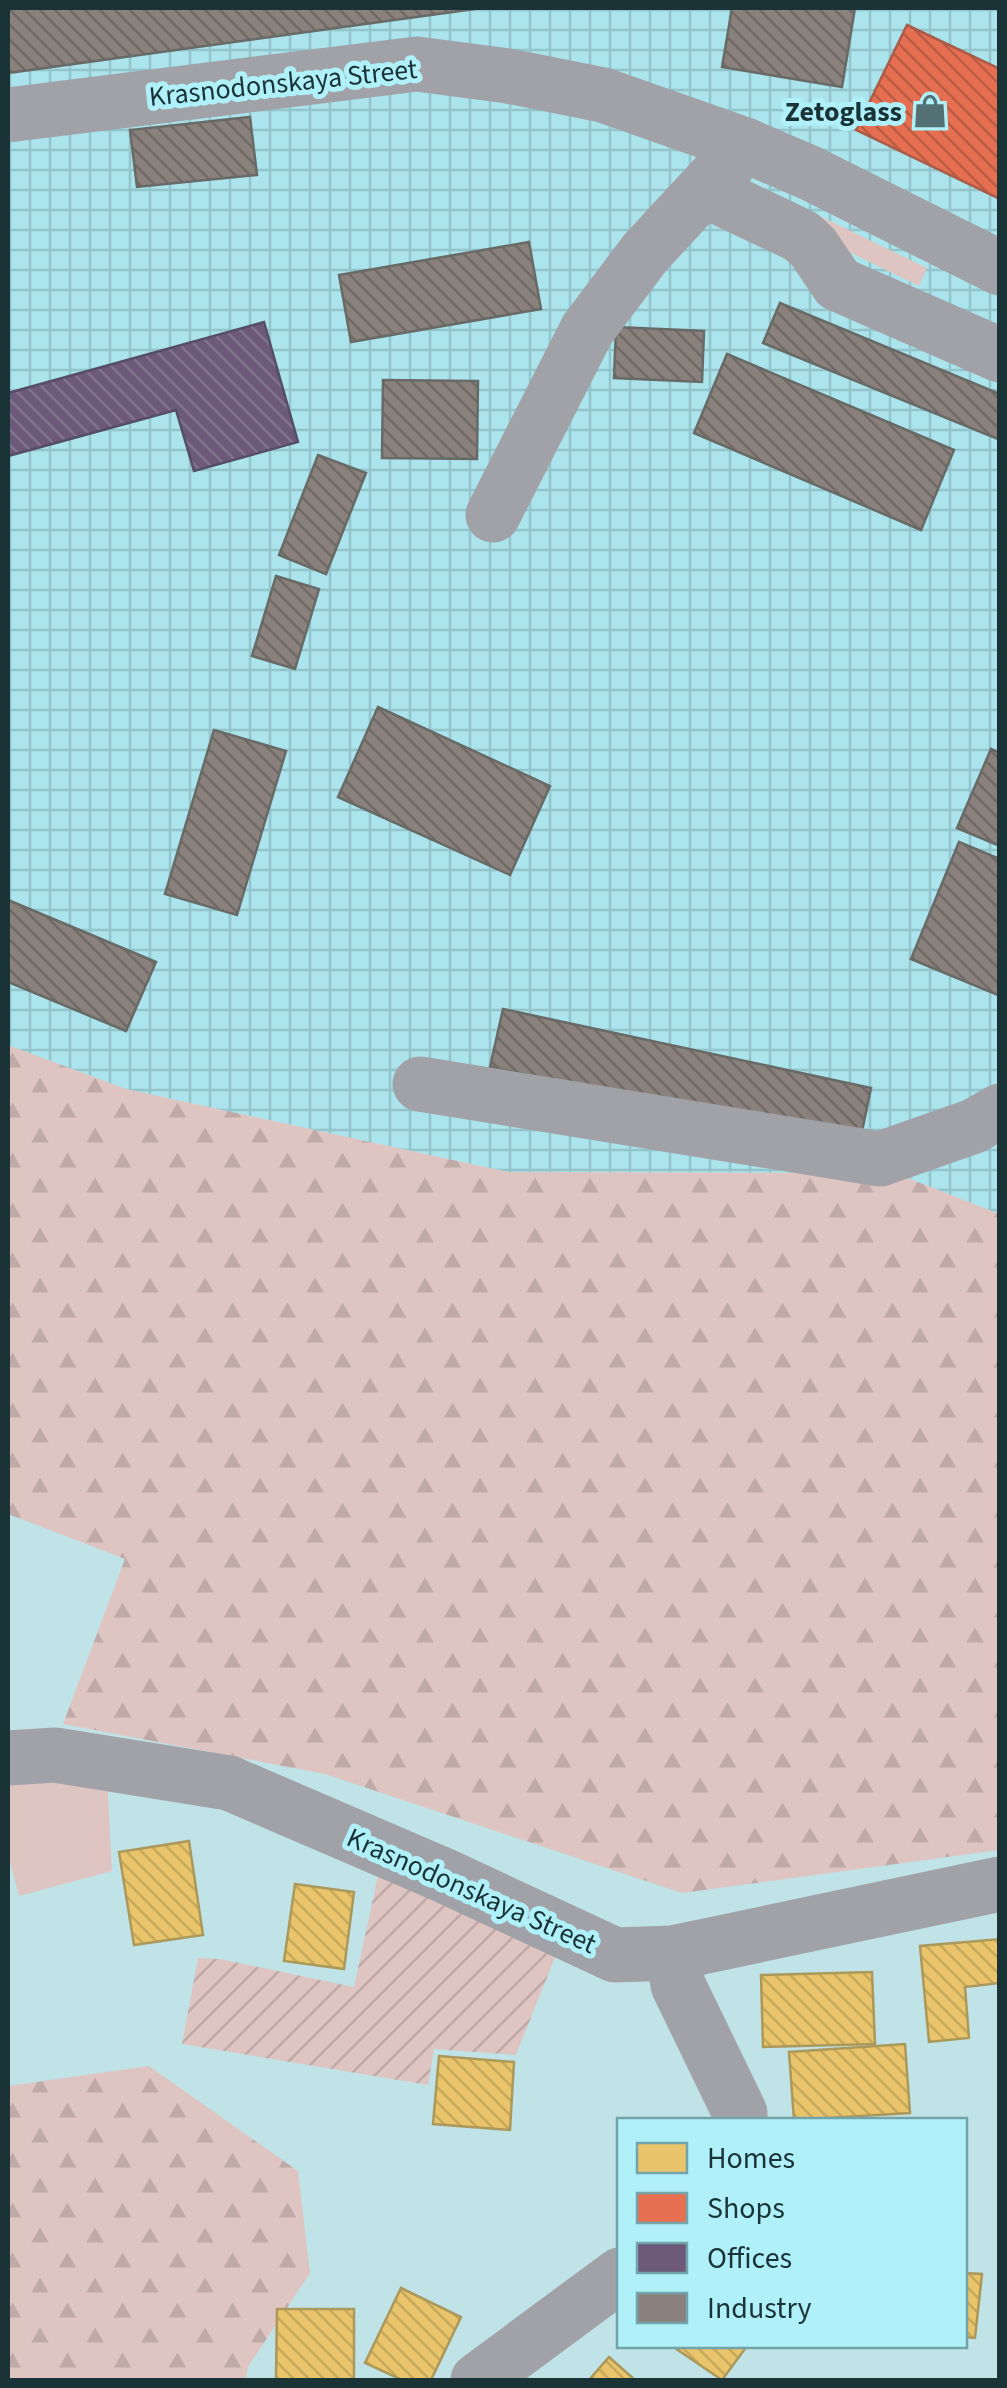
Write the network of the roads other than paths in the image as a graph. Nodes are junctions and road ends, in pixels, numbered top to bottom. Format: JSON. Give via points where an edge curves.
{"nodes":[{"id":1,"x":8,"y":115,"type":"edge"},
{"id":2,"x":746,"y":145,"type":"junction"},
{"id":3,"x":704,"y":190,"type":"junction"},
{"id":4,"x":982,"y":259,"type":"edge"},
{"id":5,"x":928,"y":323,"type":"junction"},
{"id":6,"x":1000,"y":355,"type":"edge"},
{"id":7,"x":492,"y":515,"type":"dead end"},
{"id":8,"x":420,"y":1084,"type":"dead end"},
{"id":9,"x":1000,"y":1111,"type":"edge"},
{"id":10,"x":8,"y":1758,"type":"edge"},
{"id":11,"x":1000,"y":1884,"type":"edge"},
{"id":12,"x":673,"y":1953,"type":"junction"},
{"id":13,"x":739,"y":2118,"type":"edge"},
{"id":14,"x":617,"y":2277,"type":"edge"},
{"id":15,"x":478,"y":2380,"type":"edge"}],
"edges":[{"from":1,"to":2,"type":"street","name":"Krasnodonskaya Street","via":[[417,64],[604,95]]},
{"from":2,"to":3,"type":"street"},
{"from":2,"to":4,"type":"street","name":"Krasnodonskaya Street"},
{"from":3,"to":5,"type":"street","via":[[801,236],[838,284]]},
{"from":3,"to":7,"type":"street","via":[[587,330]]},
{"from":4,"to":5,"type":"street"},
{"from":5,"to":6,"type":"street"},
{"from":8,"to":9,"type":"street","via":[[880,1159]]},
{"from":10,"to":12,"type":"street","name":"Krasnodonskaya Street","via":[[54,1755],[229,1784],[616,1955]]},
{"from":11,"to":12,"type":"street","name":"Krasnodonskaya Street"},
{"from":12,"to":13,"type":"street","via":[[678,1985]]},
{"from":14,"to":15,"type":"street"}]}
